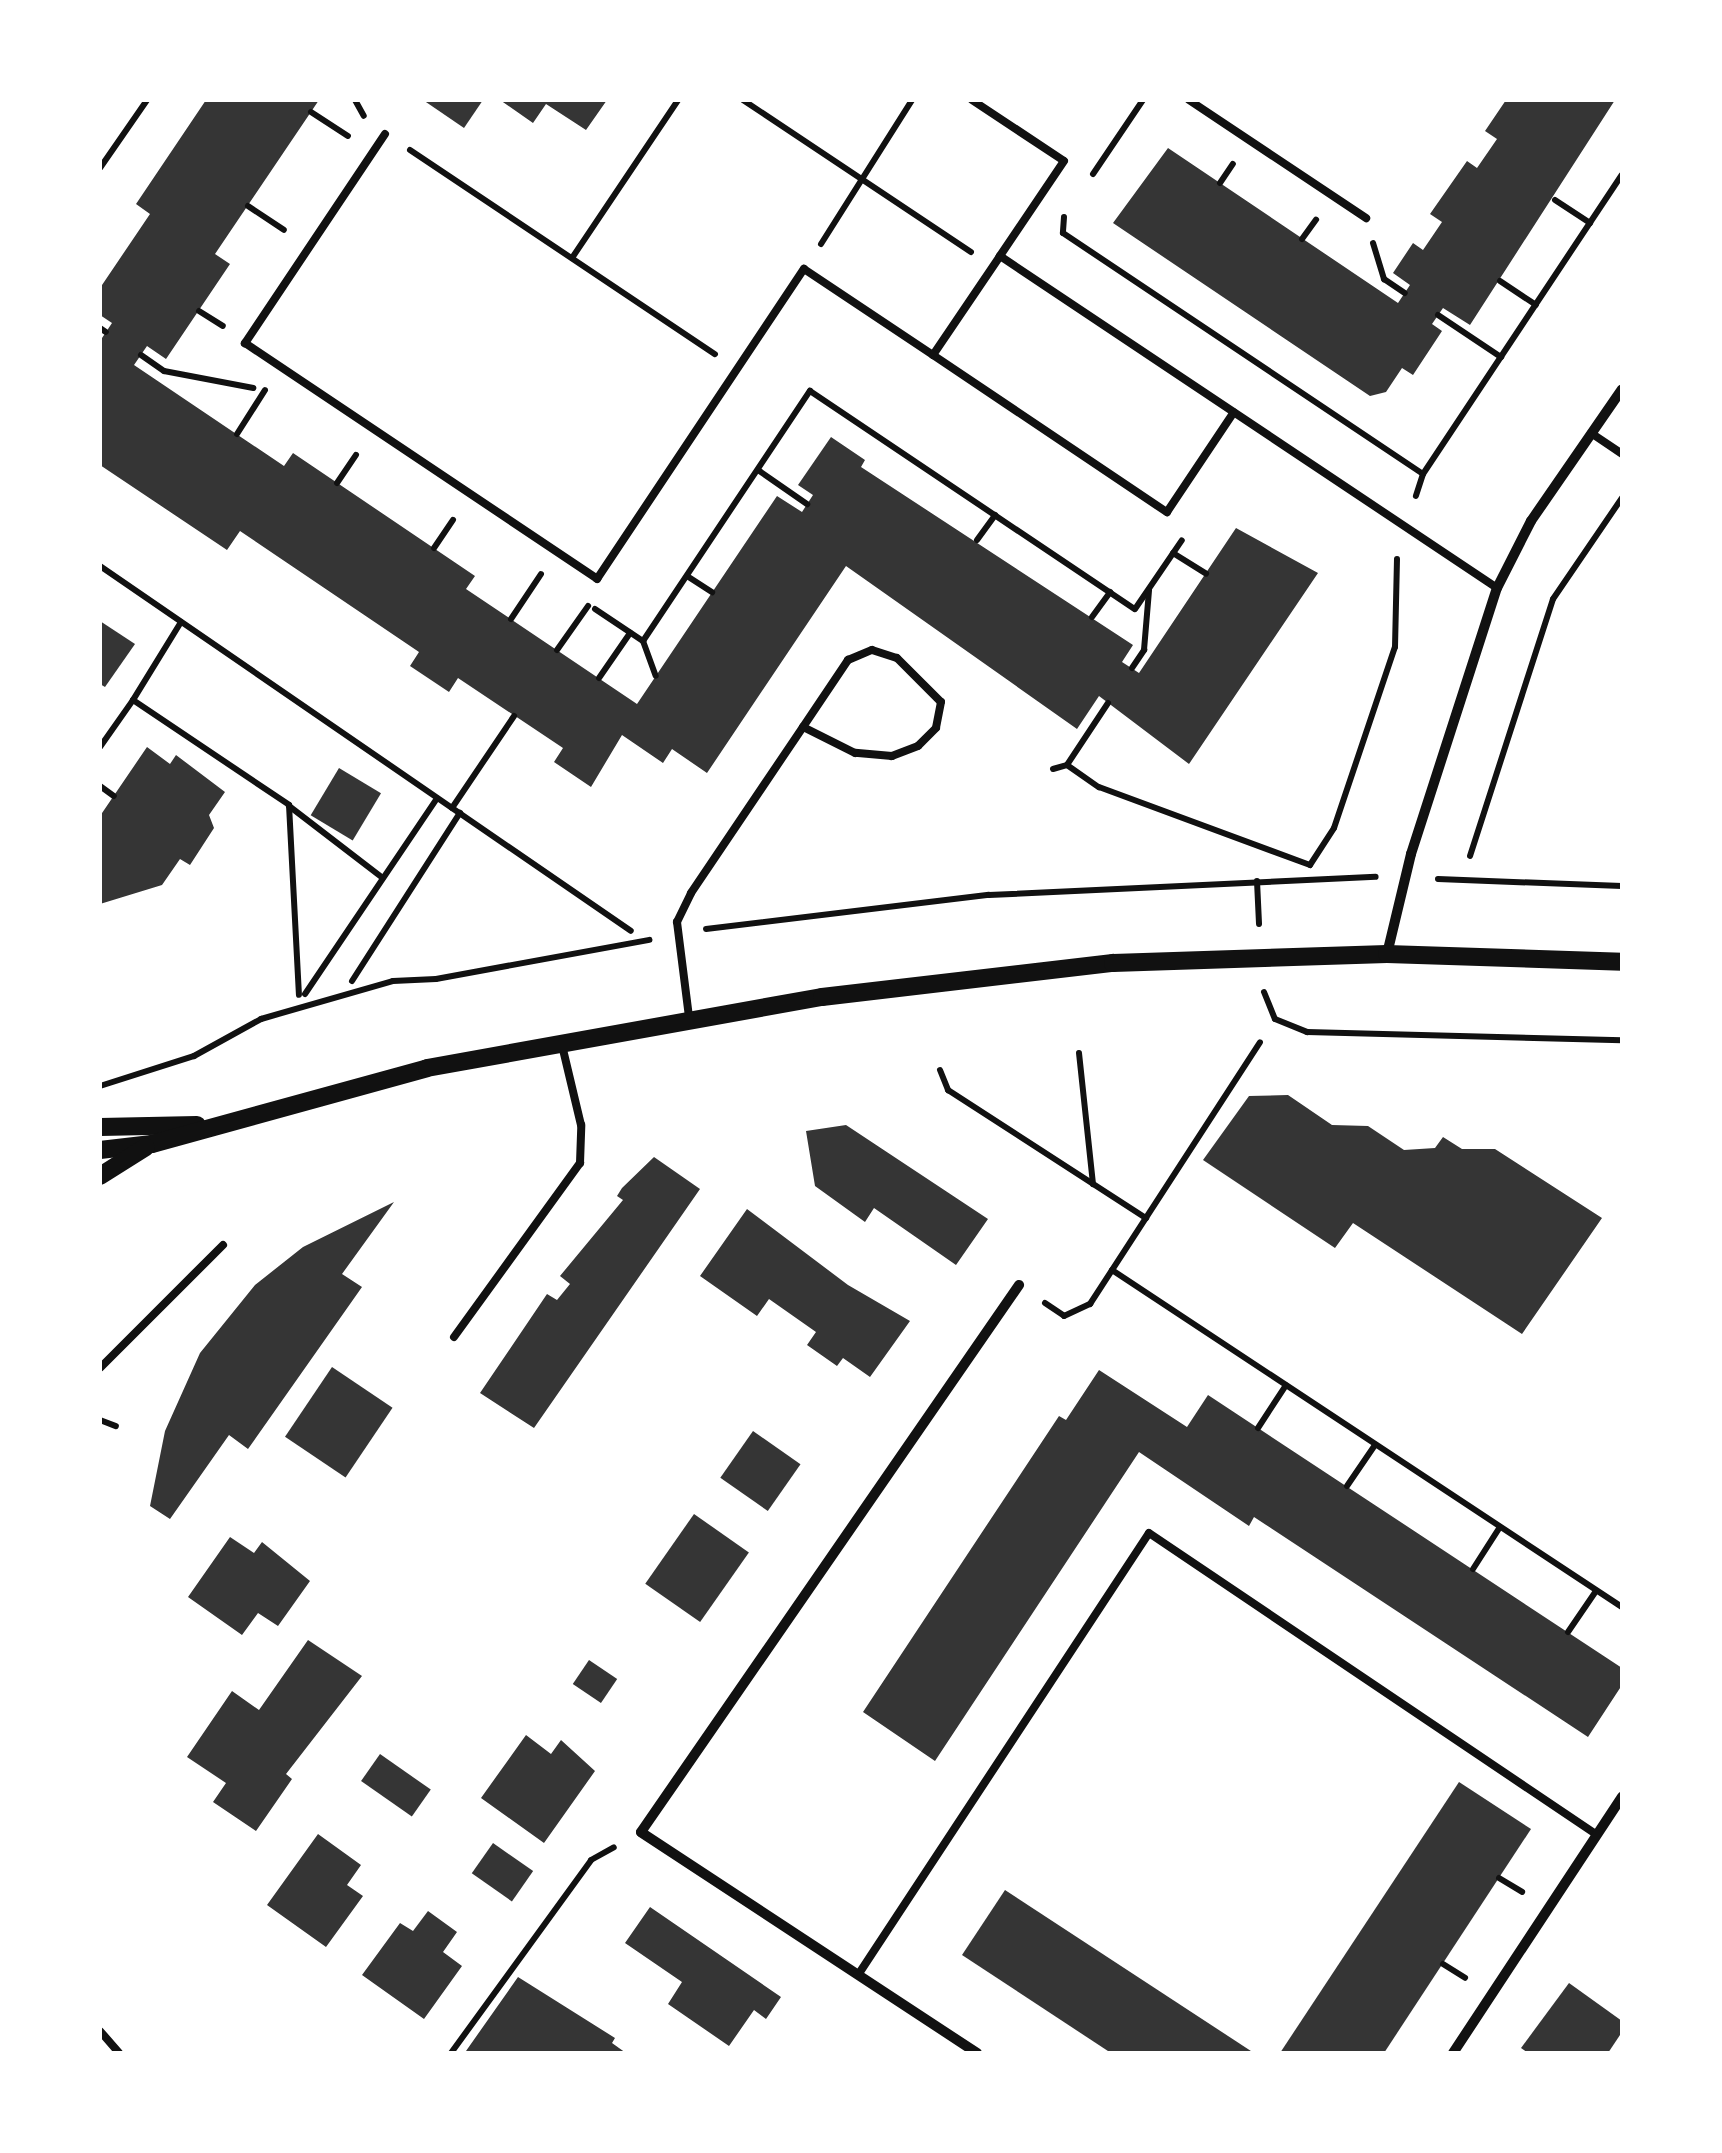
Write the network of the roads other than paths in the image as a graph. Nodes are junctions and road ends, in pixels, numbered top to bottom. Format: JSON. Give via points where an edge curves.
{"nodes":[{"id":1,"x":972,"y":100,"type":"edge"},
{"id":2,"x":1189,"y":100,"type":"edge"},
{"id":3,"x":385,"y":134,"type":"road end"},
{"id":4,"x":1366,"y":218,"type":"road end"},
{"id":5,"x":1000,"y":256,"type":"junction"},
{"id":6,"x":933,"y":356,"type":"junction"},
{"id":7,"x":1622,"y":389,"type":"edge"},
{"id":8,"x":1234,"y":412,"type":"junction"},
{"id":9,"x":1591,"y":433,"type":"junction"},
{"id":10,"x":1622,"y":454,"type":"edge"},
{"id":11,"x":1497,"y":588,"type":"junction"},
{"id":12,"x":803,"y":728,"type":"junction"},
{"id":13,"x":1387,"y":954,"type":"junction"},
{"id":14,"x":1622,"y":962,"type":"edge"},
{"id":15,"x":689,"y":1017,"type":"junction"},
{"id":16,"x":560,"y":1040,"type":"junction"},
{"id":17,"x":212,"y":1125,"type":"junction"},
{"id":18,"x":100,"y":1126,"type":"edge"},
{"id":19,"x":152,"y":1144,"type":"junction"},
{"id":20,"x":100,"y":1150,"type":"edge"},
{"id":21,"x":100,"y":1176,"type":"edge"},
{"id":22,"x":223,"y":1245,"type":"dead end"},
{"id":23,"x":1019,"y":1285,"type":"road end"},
{"id":24,"x":454,"y":1336,"type":"dead end"},
{"id":25,"x":100,"y":1368,"type":"edge"},
{"id":26,"x":1622,"y":1797,"type":"edge"},
{"id":27,"x":1597,"y":1834,"type":"junction"},
{"id":28,"x":858,"y":1975,"type":"junction"},
{"id":29,"x":100,"y":2031,"type":"edge"},
{"id":30,"x":118,"y":2053,"type":"edge"},
{"id":31,"x":977,"y":2053,"type":"edge"},
{"id":32,"x":1453,"y":2053,"type":"edge"}],
"edges":[{"from":1,"to":5,"type":"lane","via":[[1064,161]]},
{"from":2,"to":4,"type":"lane"},
{"from":3,"to":6,"type":"lane","via":[[245,344],[596,579],[804,269]]},
{"from":5,"to":6,"type":"lane"},
{"from":5,"to":8,"type":"lane"},
{"from":6,"to":8,"type":"lane","via":[[1167,512]]},
{"from":7,"to":9,"type":"street"},
{"from":8,"to":11,"type":"lane"},
{"from":9,"to":10,"type":"lane"},
{"from":9,"to":11,"type":"street"},
{"from":11,"to":13,"type":"street"},
{"from":12,"to":12,"type":"lane","via":[[848,660],[872,650],[924,678],[941,702],[936,728],[918,746],[892,756],[855,753]]},
{"from":12,"to":15,"type":"lane","via":[[677,922]]},
{"from":13,"to":14,"type":"street"},
{"from":13,"to":15,"type":"street","via":[[1114,963]]},
{"from":15,"to":16,"type":"street"},
{"from":16,"to":17,"type":"street"},
{"from":16,"to":24,"type":"lane","via":[[582,1125],[580,1163]]},
{"from":17,"to":18,"type":"street"},
{"from":17,"to":19,"type":"street"},
{"from":19,"to":20,"type":"street"},
{"from":19,"to":21,"type":"street"},
{"from":22,"to":25,"type":"lane"},
{"from":23,"to":28,"type":"street","via":[[642,1832]]},
{"from":26,"to":27,"type":"street"},
{"from":27,"to":28,"type":"lane","via":[[1149,1533]]},
{"from":27,"to":32,"type":"street"},
{"from":28,"to":31,"type":"street"},
{"from":29,"to":30,"type":"lane"}]}
